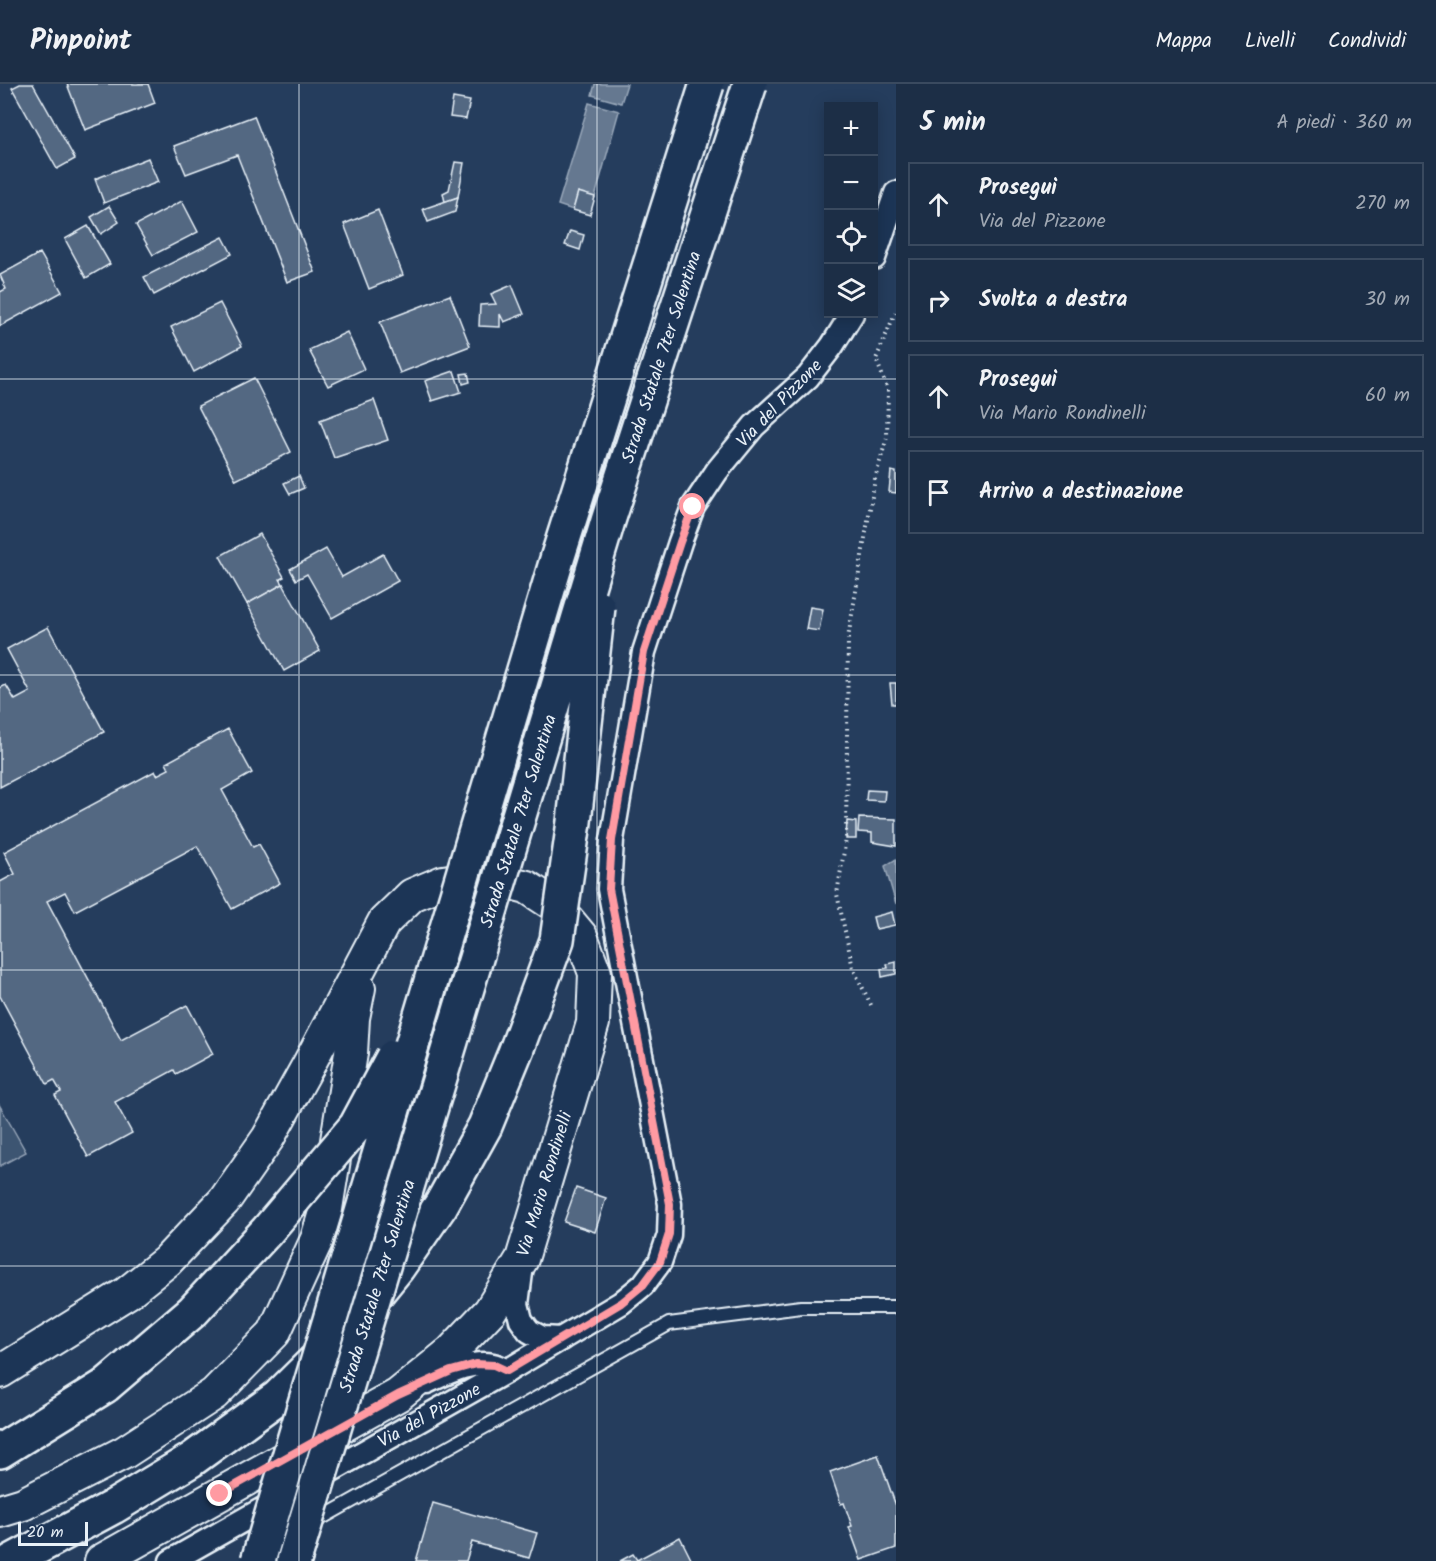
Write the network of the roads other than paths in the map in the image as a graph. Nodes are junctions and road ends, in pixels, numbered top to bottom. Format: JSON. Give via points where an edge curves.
{"nodes":[{"id":1,"x":707,"y":84,"type":"edge"},
{"id":2,"x":750,"y":84,"type":"edge"},
{"id":3,"x":896,"y":193,"type":"edge"},
{"id":4,"x":878,"y":244,"type":"edge"},
{"id":5,"x":850,"y":318,"type":"edge"},
{"id":6,"x":608,"y":521,"type":"junction"},
{"id":7,"x":366,"y":955,"type":"junction"},
{"id":8,"x":426,"y":994,"type":"junction"},
{"id":9,"x":522,"y":1259,"type":"junction"},
{"id":10,"x":896,"y":1307,"type":"edge"},
{"id":11,"x":561,"y":1339,"type":"junction"},
{"id":12,"x":507,"y":1371,"type":"junction"},
{"id":13,"x":0,"y":1372,"type":"edge"},
{"id":14,"x":398,"y":1395,"type":"junction"},
{"id":15,"x":0,"y":1451,"type":"edge"},
{"id":16,"x":0,"y":1511,"type":"edge"},
{"id":17,"x":127,"y":1551,"type":"edge"},
{"id":18,"x":278,"y":1551,"type":"edge"},
{"id":19,"x":12,"y":1561,"type":"edge"},
{"id":20,"x":101,"y":1561,"type":"edge"},
{"id":21,"x":171,"y":1561,"type":"edge"},
{"id":22,"x":244,"y":1561,"type":"edge"}],
"edges":[{"from":1,"to":8,"type":"highway","name":"Strada Statale 7ter Salentina","bridge":true,"via":[[558,556]]},
{"from":2,"to":6,"type":"highway","name":"Strada Statale 7ter Salentina","bridge":true},
{"from":3,"to":4,"type":"street"},
{"from":5,"to":11,"type":"street","name":"Via del Pizzone","via":[[808,377],[754,426],[693,507],[644,652],[612,840],[609,889],[670,1204],[669,1234],[660,1262],[643,1285]]},
{"from":6,"to":18,"type":"highway","name":"Strada Statale 7ter Salentina","bridge":true},
{"from":6,"to":19,"type":"highway","bridge":true,"via":[[557,940],[485,1126],[441,1205],[350,1326],[278,1397],[191,1460]]},
{"from":7,"to":9,"type":"main road","name":"Via Mario Rondinelli","via":[[384,922],[412,895],[443,882],[483,876],[527,887],[556,906],[580,936],[595,973],[593,1023]]},
{"from":7,"to":13,"type":"main road","name":"Via Mario Rondinelli","via":[[268,1138],[224,1201],[167,1261],[127,1293]]},
{"from":7,"to":16,"type":"main road","via":[[353,1018],[326,1209],[317,1239],[274,1334],[214,1394],[125,1452],[23,1504]]},
{"from":8,"to":15,"type":"highway","bridge":true,"via":[[414,1010],[356,1126],[193,1311],[105,1386]]},
{"from":8,"to":18,"type":"highway","name":"Strada Statale 7ter Salentina","bridge":true},
{"from":9,"to":11,"type":"street","via":[[517,1304],[521,1320],[529,1331],[542,1338]]},
{"from":9,"to":14,"type":"main road","name":"Via Mario Rondinelli","via":[[490,1311],[451,1352]]},
{"from":10,"to":18,"type":"lane","via":[[801,1307],[669,1324]]},
{"from":11,"to":12,"type":"street","name":"Via del Pizzone"},
{"from":12,"to":14,"type":"street","via":[[476,1364]]},
{"from":12,"to":21,"type":"street","name":"Via del Pizzone"},
{"from":14,"to":17,"type":"main road","name":"Via Mario Rondinelli"},
{"from":17,"to":20,"type":"main road","name":"Via Mario Rondinelli"},
{"from":18,"to":22,"type":"lane"}]}
